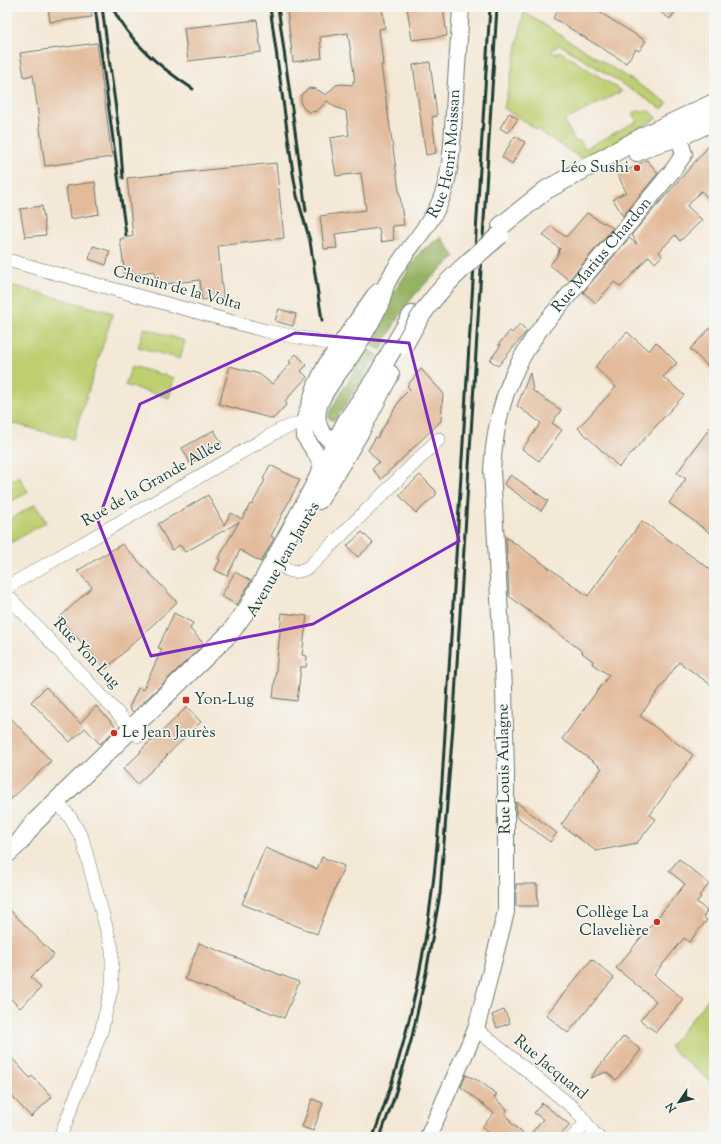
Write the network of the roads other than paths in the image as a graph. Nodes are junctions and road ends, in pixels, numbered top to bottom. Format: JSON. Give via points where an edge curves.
{"nodes":[{"id":1,"x":461,"y":7,"type":"edge"},
{"id":2,"x":714,"y":103,"type":"edge"},
{"id":3,"x":714,"y":121,"type":"edge"},
{"id":4,"x":676,"y":129,"type":"junction"},
{"id":5,"x":7,"y":260,"type":"edge"},
{"id":6,"x":386,"y":285,"type":"junction"},
{"id":7,"x":339,"y":345,"type":"junction"},
{"id":8,"x":330,"y":386,"type":"junction"},
{"id":9,"x":507,"y":389,"type":"joint"},
{"id":10,"x":311,"y":419,"type":"junction"},
{"id":11,"x":439,"y":439,"type":"dead end"},
{"id":12,"x":331,"y":455,"type":"junction"},
{"id":13,"x":281,"y":548,"type":"junction"},
{"id":14,"x":282,"y":566,"type":"junction"},
{"id":15,"x":7,"y":587,"type":"edge"},
{"id":16,"x":7,"y":595,"type":"edge"},
{"id":17,"x":136,"y":732,"type":"junction"},
{"id":18,"x":60,"y":805,"type":"junction"},
{"id":19,"x":13,"y":849,"type":"edge"},
{"id":20,"x":476,"y":1029,"type":"junction"},
{"id":21,"x":586,"y":1122,"type":"junction"},
{"id":22,"x":60,"y":1137,"type":"edge"},
{"id":23,"x":428,"y":1137,"type":"edge"},
{"id":24,"x":573,"y":1137,"type":"edge"},
{"id":25,"x":598,"y":1137,"type":"edge"}],
"edges":[{"from":1,"to":6,"type":"street","name":"Rue Henri Moissan","via":[[452,146],[446,182],[435,211]]},
{"from":2,"to":4,"type":"main road"},
{"from":3,"to":4,"type":"main road"},
{"from":4,"to":9,"type":"street","name":"Rue Marius Chardon","via":[[684,154],[540,329],[527,348]]},
{"from":4,"to":12,"type":"main road","name":"Avenue Jean Jaurès","via":[[646,135],[546,190],[500,231],[464,257],[444,276],[408,320],[374,404]]},
{"from":5,"to":7,"type":"street","name":"Chemin de la Volta","via":[[266,331]]},
{"from":6,"to":7,"type":"street","name":"Rue Henri Moissan","via":[[374,296]]},
{"from":6,"to":8,"type":"street","name":"Rue Henri Moissan","via":[[364,335]]},
{"from":7,"to":8,"type":"street","name":"Rue Henri Moissan","via":[[345,352],[331,377]]},
{"from":7,"to":10,"type":"street","name":"Rue Henri Moissan","via":[[316,385]]},
{"from":8,"to":10,"type":"street","name":"Rue Henri Moissan"},
{"from":9,"to":20,"type":"street","name":"Rue Louis Aulagne","via":[[496,431],[492,470],[504,688],[506,912]]},
{"from":10,"to":12,"type":"street","via":[[328,439]]},
{"from":10,"to":12,"type":"street","name":"Rue Henri Moissan","via":[[306,437]]},
{"from":10,"to":15,"type":"street","name":"Rue de la Grande Allée","via":[[280,430]]},
{"from":11,"to":14,"type":"street","via":[[309,567],[294,572]]},
{"from":12,"to":13,"type":"main road","name":"Avenue Jean Jaurès"},
{"from":12,"to":14,"type":"main road","name":"Avenue Jean Jaurès","via":[[299,537]]},
{"from":13,"to":14,"type":"street","via":[[279,563]]},
{"from":13,"to":17,"type":"main road","name":"Avenue Jean Jaurès","via":[[248,608],[230,633]]},
{"from":14,"to":17,"type":"main road","name":"Avenue Jean Jaurès","via":[[264,601],[245,627],[181,695]]},
{"from":16,"to":17,"type":"street","name":"Rue Yon Lug"},
{"from":17,"to":18,"type":"main road","name":"Avenue Jean Jaurès"},
{"from":18,"to":19,"type":"main road","name":"Avenue Jean Jaurès","via":[[34,823]]},
{"from":18,"to":22,"type":"street","via":[[76,825],[86,851],[112,949],[112,986],[101,1032]]},
{"from":20,"to":21,"type":"street","name":"Rue Jacquard","via":[[576,1110]]},
{"from":20,"to":23,"type":"street","name":"Rue Louis Aulagne"},
{"from":21,"to":24,"type":"street"},
{"from":21,"to":25,"type":"street","name":"Rue Jacquard"}]}
